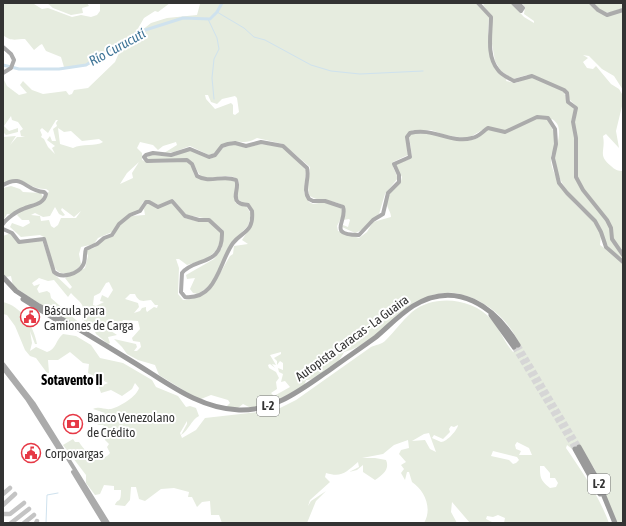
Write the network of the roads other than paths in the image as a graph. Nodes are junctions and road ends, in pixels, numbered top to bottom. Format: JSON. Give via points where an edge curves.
{"nodes":[{"id":1,"x":478,"y":3,"type":"edge"},
{"id":2,"x":513,"y":3,"type":"edge"},
{"id":3,"x":518,"y":3,"type":"edge"},
{"id":4,"x":591,"y":3,"type":"edge"},
{"id":5,"x":623,"y":10,"type":"edge"},
{"id":6,"x":3,"y":47,"type":"edge"},
{"id":7,"x":3,"y":73,"type":"edge"},
{"id":8,"x":3,"y":185,"type":"edge"},
{"id":9,"x":3,"y":224,"type":"edge"},
{"id":10,"x":3,"y":229,"type":"edge"},
{"id":11,"x":623,"y":255,"type":"edge"},
{"id":12,"x":623,"y":262,"type":"edge"},
{"id":13,"x":3,"y":277,"type":"edge"},
{"id":14,"x":3,"y":282,"type":"edge"},
{"id":15,"x":3,"y":364,"type":"edge"},
{"id":16,"x":3,"y":368,"type":"edge"},
{"id":17,"x":577,"y":448,"type":"tunnel mouth"},
{"id":18,"x":104,"y":523,"type":"edge"},
{"id":19,"x":108,"y":523,"type":"edge"},
{"id":20,"x":613,"y":523,"type":"edge"}],
"edges":[{"from":1,"to":11,"type":"main road","via":[[491,17],[489,36],[493,59],[499,71],[514,81],[532,76],[564,90],[568,102],[576,108],[573,122],[576,138],[576,177],[581,188],[607,220],[612,239]]},
{"from":2,"to":3,"type":"main road","via":[[521,11],[523,8]]},
{"from":4,"to":5,"type":"main road","via":[[607,15]]},
{"from":6,"to":7,"type":"main road","via":[[13,55],[14,60],[8,71]]},
{"from":8,"to":9,"type":"main road","via":[[12,180],[18,181],[35,191],[44,192],[46,196],[41,202],[22,209]]},
{"from":10,"to":12,"type":"main road","via":[[12,233],[19,242],[44,240],[54,272],[66,276],[82,266],[86,249],[112,235],[119,224],[130,215],[140,212],[146,202],[158,207],[172,201],[183,215],[209,220],[222,232],[219,248],[211,258],[182,273],[181,292],[188,298],[202,293],[214,283],[233,243],[250,228],[252,211],[248,205],[240,204],[237,200],[236,180],[225,177],[205,179],[197,176],[192,164],[187,160],[147,161],[144,157],[148,154],[171,155],[190,149],[209,157],[216,154],[222,146],[235,143],[246,146],[261,142],[283,146],[307,168],[306,188],[309,199],[342,207],[344,216],[340,229],[358,235],[383,214],[388,193],[400,182],[394,164],[410,157],[407,137],[410,133],[429,131],[442,136],[470,139],[488,128],[505,132],[537,117],[546,116],[555,126],[556,144],[553,158],[559,183],[595,221],[607,248]]},
{"from":13,"to":14,"type":"highway","name":"Autopista Caracas - La Guaira","number":"L-2","via":[[39,306],[194,399],[224,409],[259,408],[286,399],[373,339],[410,308],[431,298],[458,296],[480,304],[502,321],[516,346],[482,308],[460,299],[436,300],[412,310],[370,345],[287,401],[254,412],[224,412],[192,401],[42,312],[15,294]]},
{"from":15,"to":19,"type":"main road","via":[[41,414]]},
{"from":16,"to":18,"type":"main road","via":[[28,399]]},
{"from":17,"to":20,"type":"highway","number":"L-2"}]}
